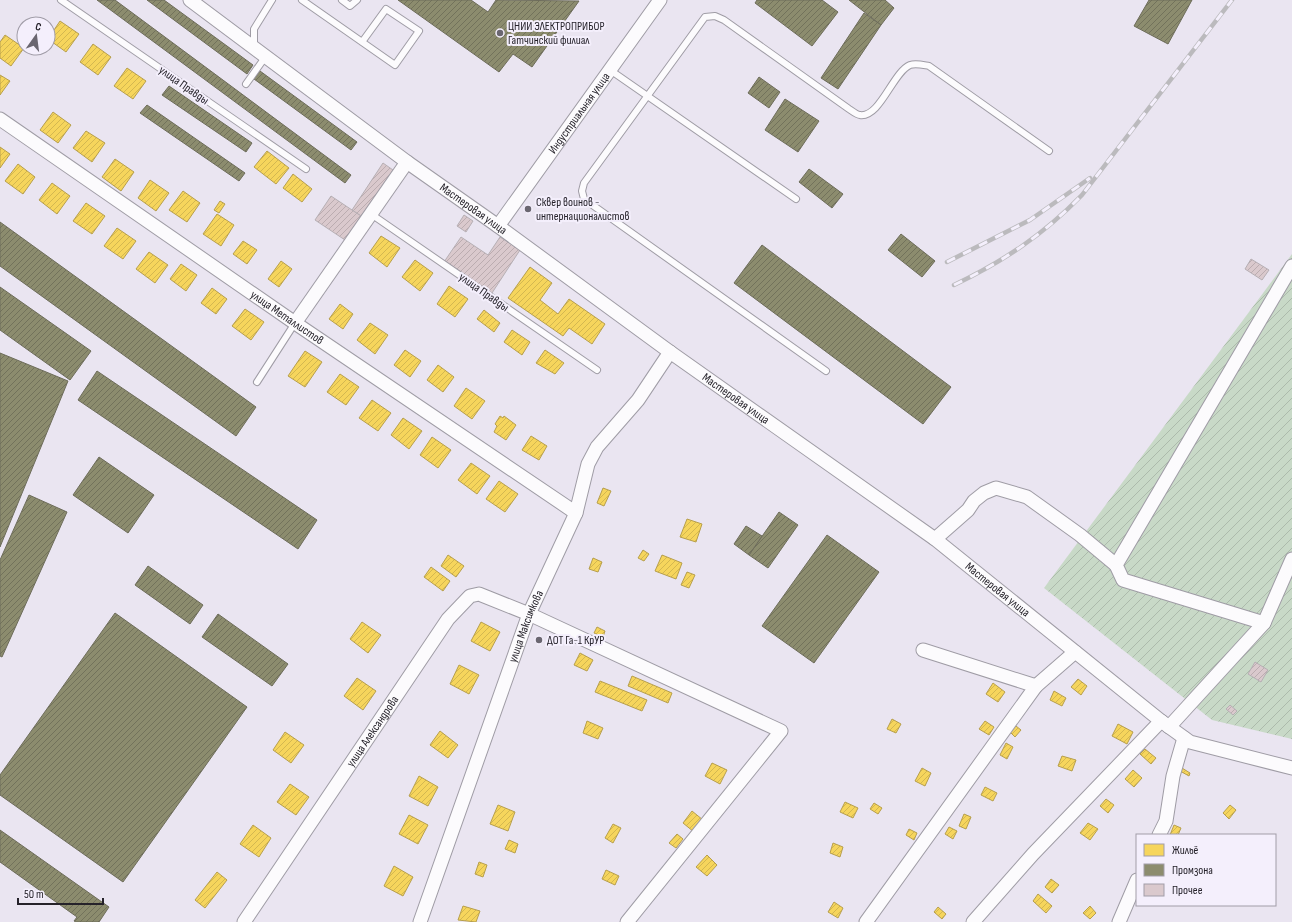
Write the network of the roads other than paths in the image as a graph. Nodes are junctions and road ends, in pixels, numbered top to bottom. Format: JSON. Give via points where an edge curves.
{"nodes":[{"id":1,"x":61,"y":0,"type":"edge"},
{"id":2,"x":190,"y":0,"type":"edge"},
{"id":3,"x":272,"y":0,"type":"edge"},
{"id":4,"x":302,"y":0,"type":"edge"},
{"id":5,"x":342,"y":0,"type":"edge"},
{"id":6,"x":357,"y":0,"type":"edge"},
{"id":7,"x":660,"y":0,"type":"edge"},
{"id":8,"x":362,"y":42,"type":"junction"},
{"id":9,"x":254,"y":47,"type":"junction"},
{"id":10,"x":266,"y":56,"type":"junction"},
{"id":11,"x":610,"y":70,"type":"junction"},
{"id":12,"x":246,"y":84,"type":"dead end"},
{"id":13,"x":647,"y":96,"type":"junction"},
{"id":14,"x":0,"y":119,"type":"edge"},
{"id":15,"x":1048,"y":151,"type":"dead end"},
{"id":16,"x":407,"y":162,"type":"junction"},
{"id":17,"x":306,"y":169,"type":"dead end"},
{"id":18,"x":796,"y":199,"type":"dead end"},
{"id":19,"x":371,"y":214,"type":"junction"},
{"id":20,"x":498,"y":226,"type":"junction"},
{"id":21,"x":1292,"y":266,"type":"edge"},
{"id":22,"x":295,"y":323,"type":"junction"},
{"id":23,"x":670,"y":352,"type":"junction"},
{"id":24,"x":597,"y":370,"type":"dead end"},
{"id":25,"x":826,"y":371,"type":"dead end"},
{"id":26,"x":257,"y":382,"type":"dead end"},
{"id":27,"x":576,"y":513,"type":"junction"},
{"id":28,"x":936,"y":539,"type":"junction"},
{"id":29,"x":1292,"y":559,"type":"edge"},
{"id":30,"x":1116,"y":565,"type":"junction"},
{"id":31,"x":529,"y":614,"type":"junction"},
{"id":32,"x":1264,"y":623,"type":"junction"},
{"id":33,"x":923,"y":650,"type":"dead end"},
{"id":34,"x":1075,"y":652,"type":"junction"},
{"id":35,"x":1036,"y":686,"type":"junction"},
{"id":36,"x":1165,"y":724,"type":"junction"},
{"id":37,"x":1184,"y":738,"type":"junction"},
{"id":38,"x":1292,"y":768,"type":"edge"},
{"id":39,"x":1160,"y":834,"type":"edge"},
{"id":40,"x":1136,"y":882,"type":"edge"},
{"id":41,"x":244,"y":922,"type":"edge"},
{"id":42,"x":420,"y":922,"type":"edge"},
{"id":43,"x":627,"y":922,"type":"edge"},
{"id":44,"x":866,"y":922,"type":"edge"},
{"id":45,"x":973,"y":922,"type":"edge"},
{"id":46,"x":1119,"y":922,"type":"edge"}],
"edges":[{"from":1,"to":17,"type":"lane","name":"улица Правды"},
{"from":2,"to":9,"type":"street","name":"Мастеровая улица"},
{"from":3,"to":9,"type":"lane","via":[[254,29]]},
{"from":4,"to":8,"type":"lane"},
{"from":5,"to":6,"type":"lane","via":[[350,6]]},
{"from":7,"to":11,"type":"street","name":"Индустриальная улица"},
{"from":8,"to":8,"type":"lane","via":[[395,65],[419,31],[386,8]]},
{"from":9,"to":10,"type":"street","name":"Мастеровая улица"},
{"from":10,"to":12,"type":"lane"},
{"from":10,"to":16,"type":"street","name":"Мастеровая улица"},
{"from":11,"to":13,"type":"lane"},
{"from":11,"to":20,"type":"street","name":"Индустриальная улица"},
{"from":13,"to":15,"type":"lane","via":[[710,15],[724,20],[860,115],[867,115],[876,108],[903,70],[910,65],[929,66]]},
{"from":13,"to":18,"type":"lane"},
{"from":13,"to":25,"type":"lane","via":[[584,183],[584,199]]},
{"from":14,"to":22,"type":"street","name":"улица Металлистов"},
{"from":16,"to":19,"type":"street"},
{"from":16,"to":20,"type":"street","name":"Мастеровая улица"},
{"from":19,"to":22,"type":"street"},
{"from":19,"to":24,"type":"lane","name":"улица Правды"},
{"from":20,"to":23,"type":"street","name":"Мастеровая улица"},
{"from":21,"to":30,"type":"street"},
{"from":22,"to":26,"type":"lane"},
{"from":22,"to":27,"type":"street","name":"улица Металлистов"},
{"from":23,"to":27,"type":"street","name":"улица Максимкова","via":[[638,400],[597,447],[588,464]]},
{"from":23,"to":28,"type":"street","name":"Мастеровая улица"},
{"from":27,"to":31,"type":"street","name":"улица Максимкова"},
{"from":28,"to":30,"type":"street","via":[[968,510],[974,501],[996,488],[1028,496]]},
{"from":28,"to":34,"type":"street","name":"Мастеровая улица"},
{"from":29,"to":32,"type":"street"},
{"from":30,"to":32,"type":"street","via":[[1123,580]]},
{"from":31,"to":41,"type":"street","name":"улица Александрова","via":[[479,594],[470,596],[448,619]]},
{"from":31,"to":42,"type":"street","name":"улица Максимкова"},
{"from":31,"to":43,"type":"street","name":"улица Александрова","via":[[781,731]]},
{"from":32,"to":36,"type":"street"},
{"from":33,"to":35,"type":"street"},
{"from":34,"to":35,"type":"street"},
{"from":34,"to":36,"type":"street","name":"Мастеровая улица"},
{"from":35,"to":44,"type":"street"},
{"from":36,"to":37,"type":"street","name":"Мастеровая улица"},
{"from":36,"to":45,"type":"street","via":[[1033,854]]},
{"from":37,"to":38,"type":"street","name":"Мастеровая улица","via":[[1190,742]]},
{"from":37,"to":39,"type":"street","via":[[1173,776],[1166,821]]},
{"from":40,"to":46,"type":"street"}]}
